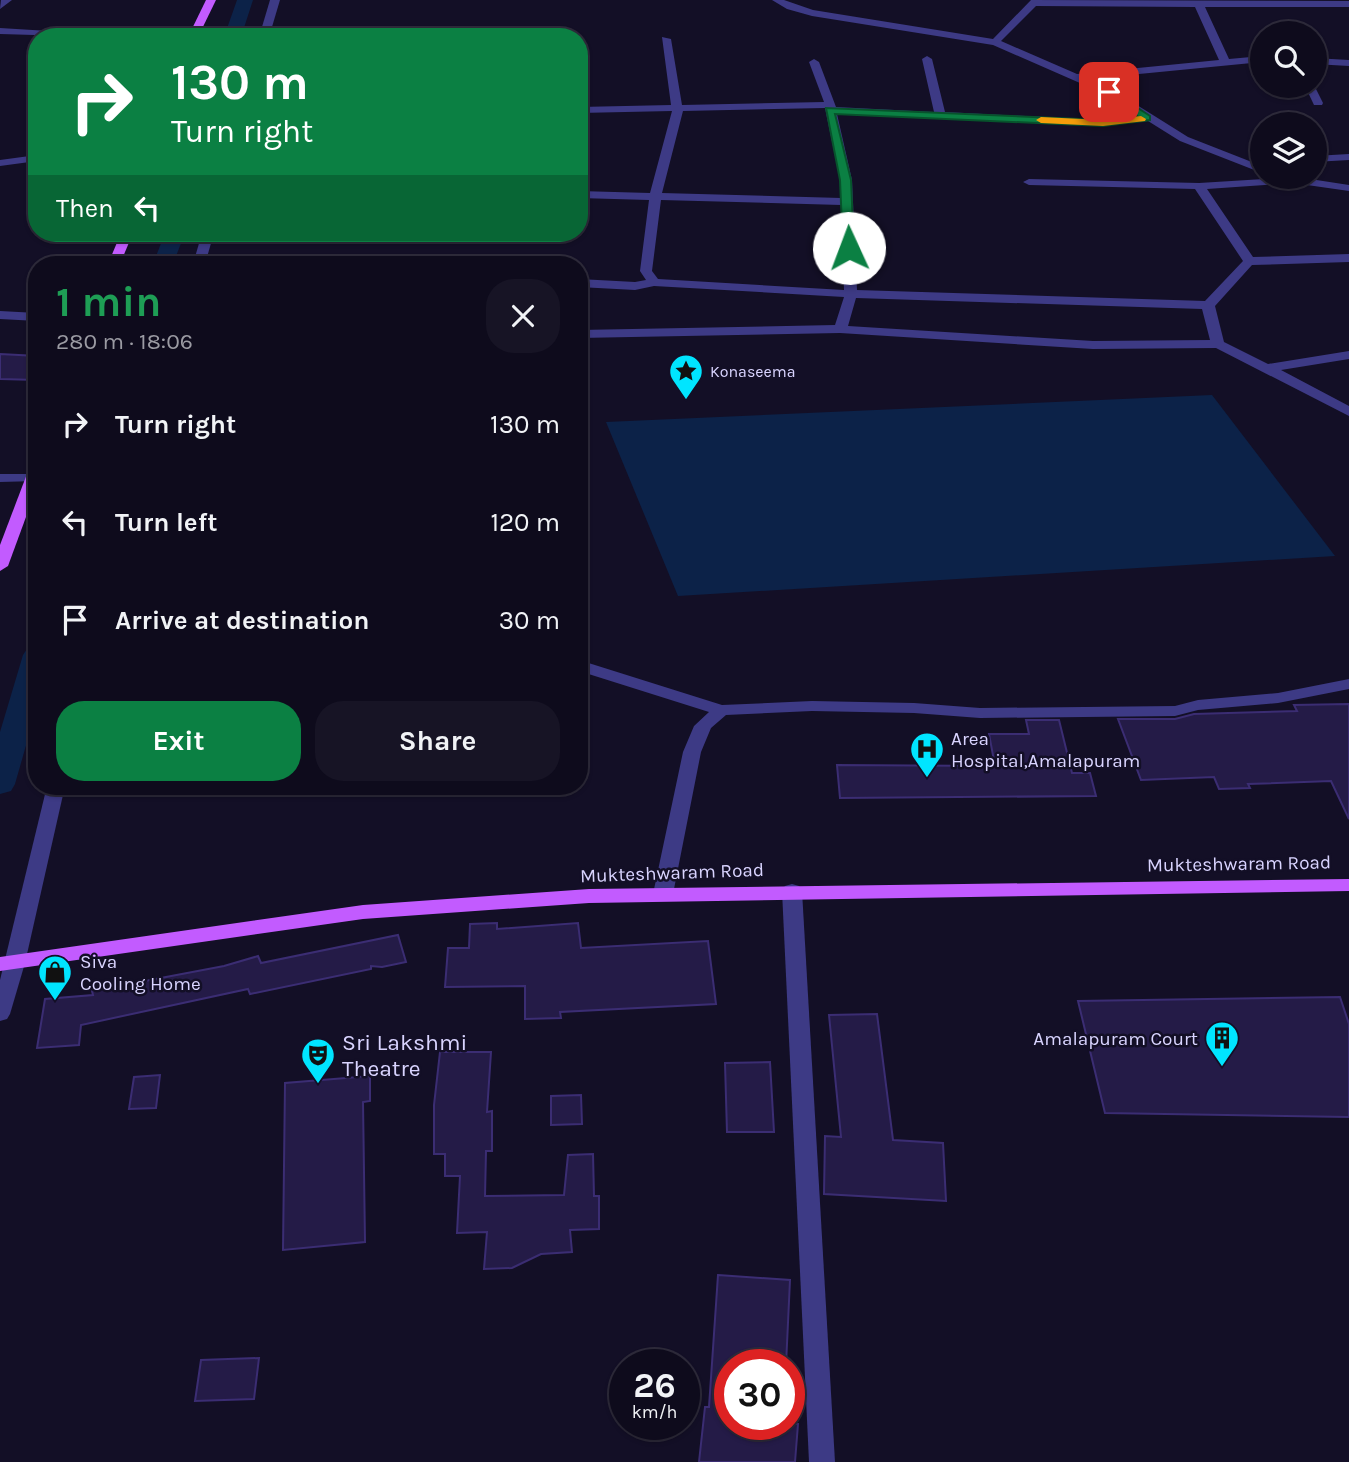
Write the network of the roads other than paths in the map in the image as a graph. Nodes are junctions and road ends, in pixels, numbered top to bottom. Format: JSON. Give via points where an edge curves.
{"nodes":[{"id":1,"x":7,"y":0,"type":"edge"},
{"id":2,"x":211,"y":0,"type":"edge"},
{"id":3,"x":275,"y":0,"type":"edge"},
{"id":4,"x":778,"y":0,"type":"edge"},
{"id":5,"x":1034,"y":2,"type":"edge"},
{"id":6,"x":1199,"y":4,"type":"junction"},
{"id":7,"x":1349,"y":4,"type":"edge"},
{"id":8,"x":0,"y":6,"type":"edge"},
{"id":9,"x":197,"y":28,"type":"edge"},
{"id":10,"x":267,"y":28,"type":"edge"},
{"id":11,"x":0,"y":31,"type":"edge"},
{"id":12,"x":28,"y":33,"type":"edge"},
{"id":13,"x":666,"y":39,"type":"dead end"},
{"id":14,"x":995,"y":43,"type":"junction"},
{"id":15,"x":927,"y":59,"type":"dead end"},
{"id":16,"x":1250,"y":61,"type":"edge"},
{"id":17,"x":814,"y":62,"type":"dead end"},
{"id":18,"x":1225,"y":62,"type":"junction"},
{"id":19,"x":1327,"y":62,"type":"edge"},
{"id":20,"x":1349,"y":63,"type":"edge"},
{"id":21,"x":1078,"y":77,"type":"junction"},
{"id":22,"x":1316,"y":98,"type":"edge"},
{"id":23,"x":1318,"y":103,"type":"dead end"},
{"id":24,"x":678,"y":108,"type":"junction"},
{"id":25,"x":830,"y":108,"type":"junction"},
{"id":26,"x":588,"y":110,"type":"edge"},
{"id":27,"x":940,"y":116,"type":"junction"},
{"id":28,"x":1147,"y":118,"type":"junction"},
{"id":29,"x":1349,"y":157,"type":"edge"},
{"id":30,"x":1327,"y":158,"type":"edge"},
{"id":31,"x":28,"y":159,"type":"edge"},
{"id":32,"x":0,"y":163,"type":"edge"},
{"id":33,"x":1250,"y":165,"type":"edge"},
{"id":34,"x":1250,"y":181,"type":"edge"},
{"id":35,"x":1029,"y":182,"type":"dead end"},
{"id":36,"x":1327,"y":184,"type":"edge"},
{"id":37,"x":1199,"y":186,"type":"junction"},
{"id":38,"x":1349,"y":187,"type":"edge"},
{"id":39,"x":588,"y":194,"type":"edge"},
{"id":40,"x":655,"y":197,"type":"junction"},
{"id":41,"x":847,"y":202,"type":"junction"},
{"id":42,"x":1349,"y":258,"type":"edge"},
{"id":43,"x":1249,"y":261,"type":"junction"},
{"id":44,"x":654,"y":282,"type":"junction"},
{"id":45,"x":588,"y":283,"type":"edge"},
{"id":46,"x":851,"y":294,"type":"junction"},
{"id":47,"x":1208,"y":305,"type":"junction"},
{"id":48,"x":0,"y":315,"type":"edge"},
{"id":49,"x":28,"y":317,"type":"edge"},
{"id":50,"x":840,"y":329,"type":"junction"},
{"id":51,"x":588,"y":334,"type":"edge"},
{"id":52,"x":1218,"y":344,"type":"junction"},
{"id":53,"x":1349,"y":355,"type":"edge"},
{"id":54,"x":1267,"y":368,"type":"junction"},
{"id":55,"x":1349,"y":412,"type":"edge"},
{"id":56,"x":28,"y":473,"type":"edge"},
{"id":57,"x":0,"y":478,"type":"edge"},
{"id":58,"x":28,"y":488,"type":"edge"},
{"id":59,"x":2,"y":556,"type":"edge"},
{"id":60,"x":588,"y":668,"type":"edge"},
{"id":61,"x":1349,"y":684,"type":"edge"},
{"id":62,"x":721,"y":710,"type":"junction"},
{"id":63,"x":53,"y":795,"type":"edge"},
{"id":64,"x":1349,"y":885,"type":"edge"},
{"id":65,"x":792,"y":891,"type":"junction"},
{"id":66,"x":663,"y":894,"type":"junction"},
{"id":67,"x":7,"y":963,"type":"edge"},
{"id":68,"x":0,"y":1014,"type":"edge"},
{"id":69,"x":822,"y":1462,"type":"edge"}],
"edges":[{"from":1,"to":8,"type":"street"},
{"from":2,"to":9,"type":"main road"},
{"from":3,"to":10,"type":"street"},
{"from":4,"to":14,"type":"street","via":[[812,13]]},
{"from":5,"to":6,"type":"street"},
{"from":5,"to":14,"type":"street"},
{"from":6,"to":7,"type":"street"},
{"from":6,"to":18,"type":"street"},
{"from":11,"to":12,"type":"street"},
{"from":13,"to":24,"type":"street"},
{"from":14,"to":21,"type":"street"},
{"from":15,"to":27,"type":"street"},
{"from":16,"to":18,"type":"street"},
{"from":17,"to":25,"type":"street"},
{"from":18,"to":21,"type":"street"},
{"from":19,"to":20,"type":"street"},
{"from":21,"to":28,"type":"street"},
{"from":22,"to":23,"type":"street"},
{"from":24,"to":25,"type":"street"},
{"from":24,"to":26,"type":"street"},
{"from":24,"to":40,"type":"street"},
{"from":25,"to":27,"type":"street"},
{"from":25,"to":41,"type":"street"},
{"from":27,"to":28,"type":"street","via":[[1103,123]]},
{"from":28,"to":33,"type":"street","via":[[1184,139]]},
{"from":29,"to":30,"type":"street"},
{"from":31,"to":32,"type":"street"},
{"from":34,"to":37,"type":"street"},
{"from":35,"to":37,"type":"street"},
{"from":36,"to":38,"type":"street"},
{"from":37,"to":43,"type":"street"},
{"from":39,"to":40,"type":"street"},
{"from":40,"to":41,"type":"street"},
{"from":40,"to":44,"type":"street","via":[[646,271]]},
{"from":41,"to":46,"type":"street"},
{"from":42,"to":43,"type":"street"},
{"from":43,"to":47,"type":"street"},
{"from":44,"to":45,"type":"street","via":[[635,286]]},
{"from":44,"to":46,"type":"street"},
{"from":46,"to":47,"type":"street"},
{"from":46,"to":50,"type":"street"},
{"from":47,"to":52,"type":"street"},
{"from":48,"to":49,"type":"street"},
{"from":50,"to":51,"type":"street"},
{"from":50,"to":52,"type":"street","via":[[1093,345]]},
{"from":52,"to":54,"type":"street"},
{"from":53,"to":54,"type":"street"},
{"from":54,"to":55,"type":"street"},
{"from":56,"to":57,"type":"street"},
{"from":58,"to":59,"type":"main road"},
{"from":60,"to":62,"type":"street"},
{"from":61,"to":62,"type":"street","via":[[1175,711],[980,713],[812,706]]},
{"from":62,"to":66,"type":"street","via":[[703,726],[692,752]]},
{"from":63,"to":67,"type":"street"},
{"from":64,"to":65,"type":"main road","name":"Mukteshwaram Road"},
{"from":65,"to":66,"type":"main road","name":"Mukteshwaram Road"},
{"from":65,"to":69,"type":"street"},
{"from":66,"to":67,"type":"main road","name":"Mukteshwaram Road","via":[[363,912]]},
{"from":67,"to":68,"type":"street"}]}
